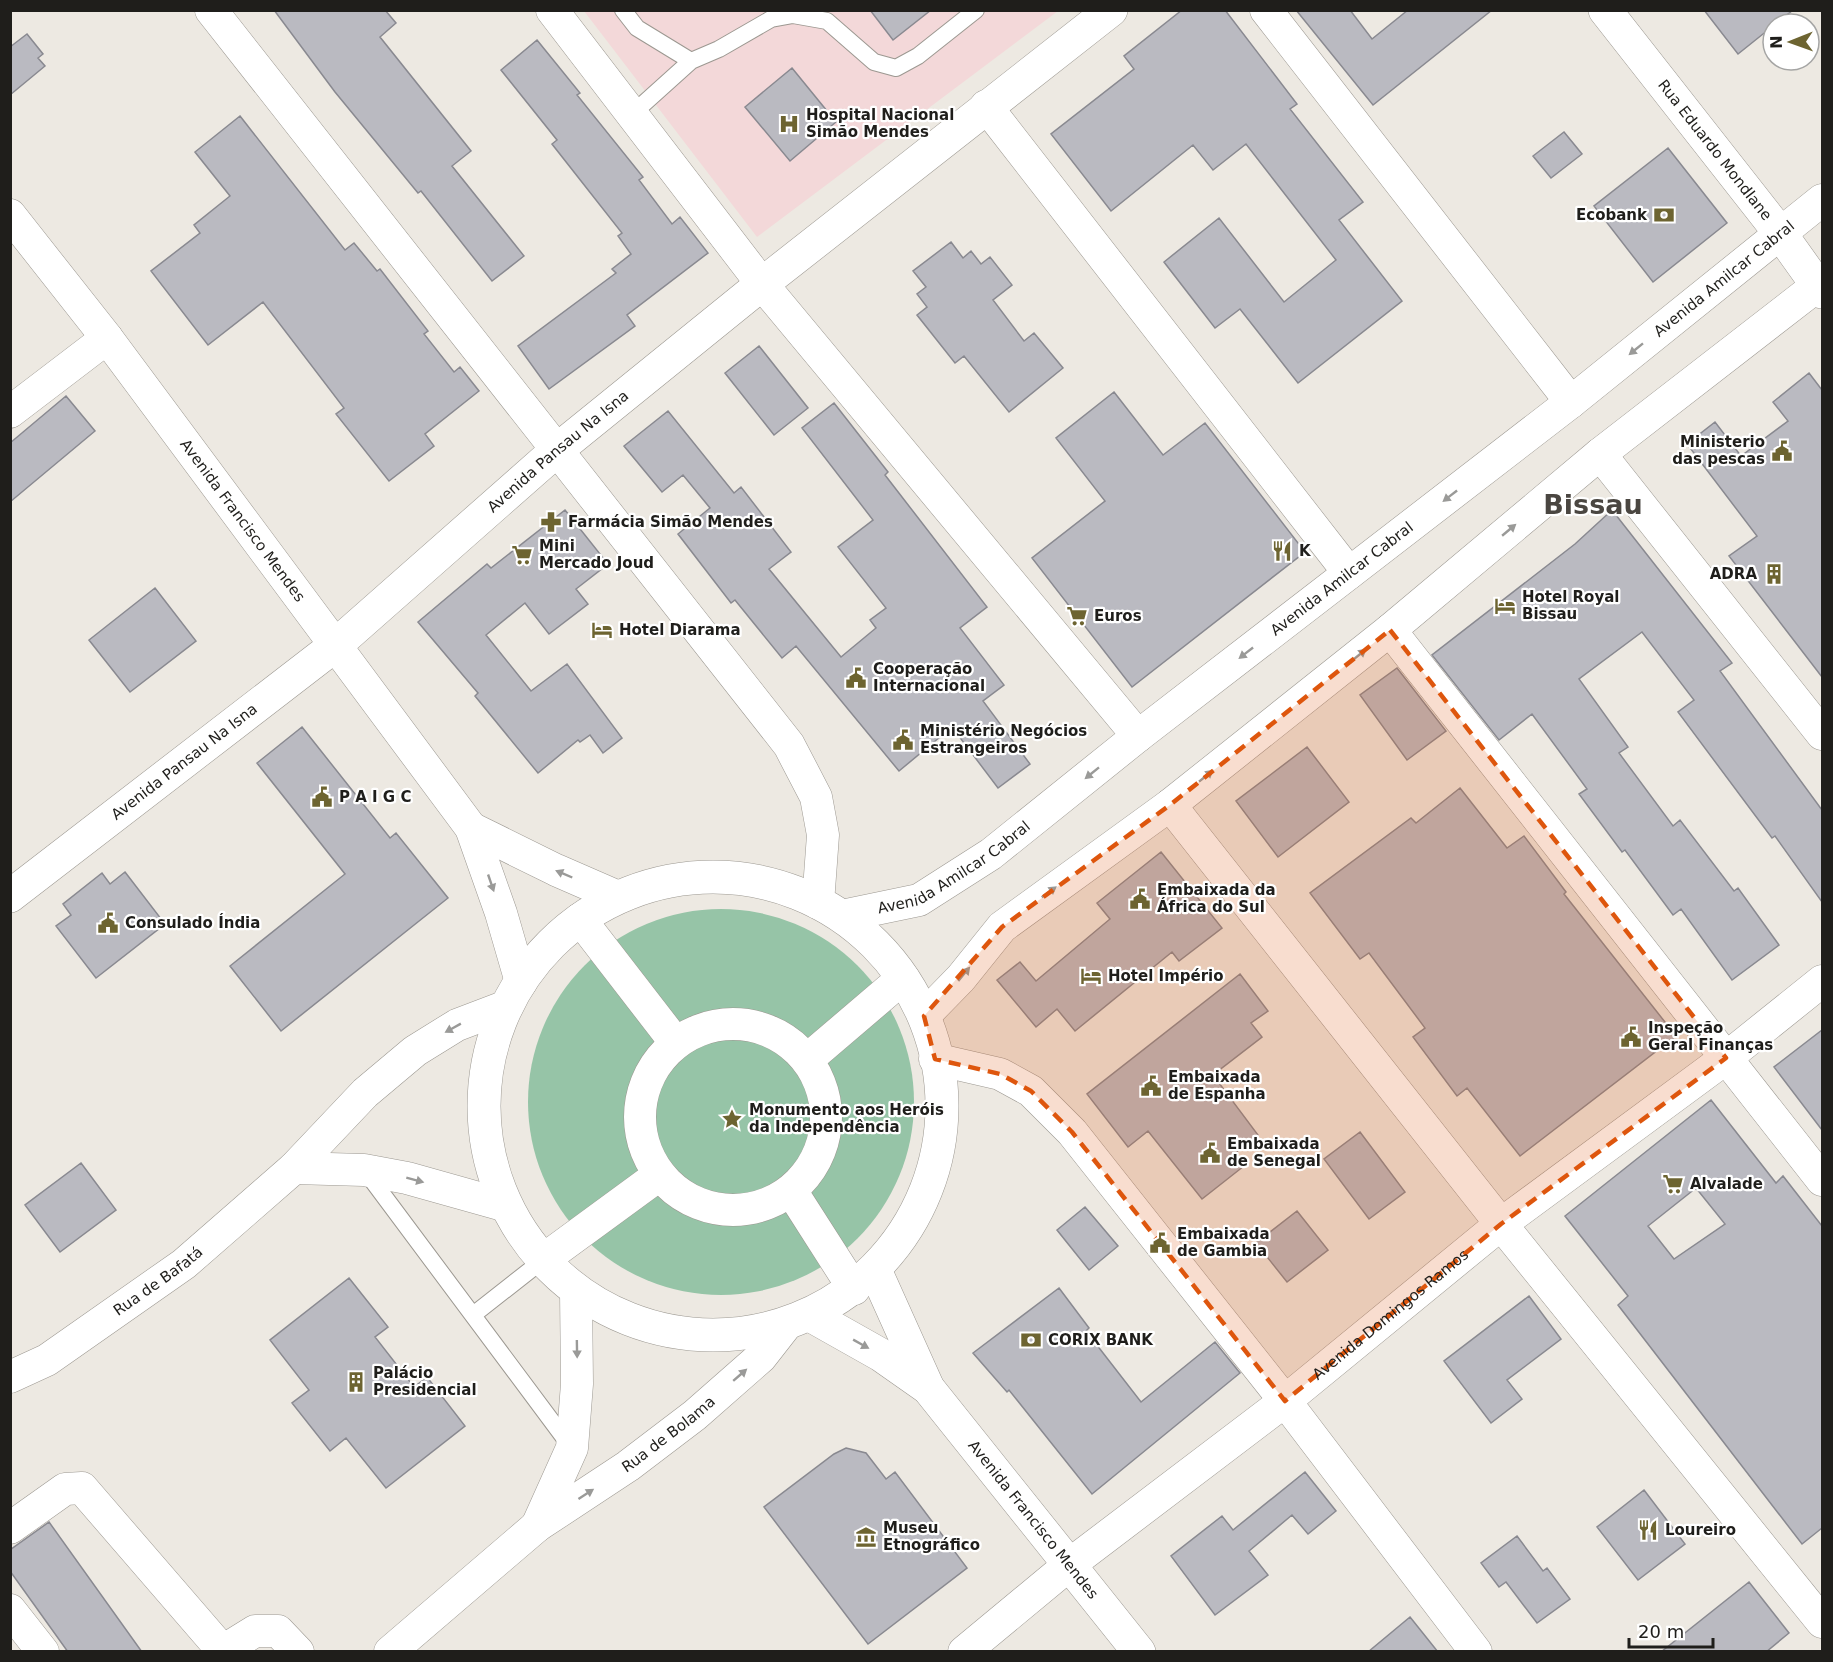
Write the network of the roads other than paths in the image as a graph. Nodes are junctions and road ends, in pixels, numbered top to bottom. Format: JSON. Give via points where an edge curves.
{"nodes":[{"id":1,"x":211,"y":10,"type":"edge"},
{"id":2,"x":552,"y":10,"type":"edge"},
{"id":3,"x":624,"y":10,"type":"edge"},
{"id":4,"x":976,"y":10,"type":"edge"},
{"id":5,"x":1266,"y":10,"type":"edge"},
{"id":6,"x":1605,"y":10,"type":"edge"},
{"id":7,"x":1097,"y":15,"type":"edge"},
{"id":8,"x":691,"y":61,"type":"junction"},
{"id":9,"x":986,"y":106,"type":"junction"},
{"id":10,"x":631,"y":115,"type":"junction"},
{"id":11,"x":1822,"y":200,"type":"edge"},
{"id":12,"x":10,"y":215,"type":"edge"},
{"id":13,"x":1780,"y":233,"type":"junction"},
{"id":14,"x":762,"y":284,"type":"junction"},
{"id":15,"x":1821,"y":287,"type":"edge"},
{"id":16,"x":107,"y":338,"type":"junction"},
{"id":17,"x":1571,"y":402,"type":"junction"},
{"id":18,"x":10,"y":412,"type":"edge"},
{"id":19,"x":557,"y":450,"type":"junction"},
{"id":20,"x":1600,"y":454,"type":"junction"},
{"id":21,"x":1349,"y":573,"type":"junction"},
{"id":22,"x":1390,"y":630,"type":"junction"},
{"id":23,"x":337,"y":644,"type":"junction"},
{"id":24,"x":1822,"y":734,"type":"edge"},
{"id":25,"x":1138,"y":736,"type":"junction"},
{"id":26,"x":1170,"y":805,"type":"junction"},
{"id":27,"x":471,"y":828,"type":"junction"},
{"id":28,"x":10,"y":896,"type":"edge"},
{"id":29,"x":618,"y":897,"type":"junction"},
{"id":30,"x":830,"y":910,"type":"junction"},
{"id":31,"x":580,"y":919,"type":"junction"},
{"id":32,"x":903,"y":978,"type":"junction"},
{"id":33,"x":1822,"y":981,"type":"edge"},
{"id":34,"x":514,"y":994,"type":"junction"},
{"id":35,"x":924,"y":1016,"type":"junction"},
{"id":36,"x":675,"y":1042,"type":"junction"},
{"id":37,"x":1726,"y":1058,"type":"junction"},
{"id":38,"x":808,"y":1059,"type":"junction"},
{"id":39,"x":935,"y":1059,"type":"junction"},
{"id":40,"x":294,"y":1168,"type":"junction"},
{"id":41,"x":364,"y":1170,"type":"junction"},
{"id":42,"x":658,"y":1175,"type":"junction"},
{"id":43,"x":1822,"y":1180,"type":"edge"},
{"id":44,"x":792,"y":1192,"type":"junction"},
{"id":45,"x":507,"y":1206,"type":"junction"},
{"id":46,"x":1501,"y":1224,"type":"junction"},
{"id":47,"x":543,"y":1260,"type":"junction"},
{"id":48,"x":865,"y":1279,"type":"junction"},
{"id":49,"x":576,"y":1291,"type":"junction"},
{"id":50,"x":473,"y":1315,"type":"junction"},
{"id":51,"x":798,"y":1320,"type":"junction"},
{"id":52,"x":10,"y":1377,"type":"edge"},
{"id":53,"x":928,"y":1388,"type":"junction"},
{"id":54,"x":1285,"y":1401,"type":"junction"},
{"id":55,"x":572,"y":1448,"type":"junction"},
{"id":56,"x":537,"y":1526,"type":"junction"},
{"id":57,"x":10,"y":1528,"type":"edge"},
{"id":58,"x":1069,"y":1565,"type":"junction"},
{"id":59,"x":10,"y":1610,"type":"edge"},
{"id":60,"x":1822,"y":1622,"type":"edge"},
{"id":61,"x":222,"y":1651,"type":"edge"},
{"id":62,"x":43,"y":1652,"type":"edge"},
{"id":63,"x":298,"y":1652,"type":"edge"},
{"id":64,"x":390,"y":1652,"type":"edge"},
{"id":65,"x":964,"y":1652,"type":"edge"},
{"id":66,"x":1139,"y":1652,"type":"edge"},
{"id":67,"x":1476,"y":1652,"type":"edge"}],
"edges":[{"from":1,"to":19,"type":"street"},
{"from":2,"to":10,"type":"street"},
{"from":3,"to":8,"type":"lane","via":[[637,28]]},
{"from":4,"to":8,"type":"lane","via":[[918,56],[896,68],[874,62],[828,21],[793,15],[771,19]]},
{"from":5,"to":17,"type":"street"},
{"from":6,"to":13,"type":"main road","name":"Rua Eduardo Mondlane"},
{"from":7,"to":9,"type":"main road","name":"Avenida Pansau Na Isna"},
{"from":8,"to":10,"type":"lane"},
{"from":9,"to":14,"type":"main road","name":"Avenida Pansau Na Isna"},
{"from":9,"to":21,"type":"street"},
{"from":10,"to":14,"type":"street"},
{"from":11,"to":13,"type":"street","name":"Avenida Amilcar Cabral"},
{"from":12,"to":16,"type":"street","name":"Avenida Francisco Mendes"},
{"from":13,"to":15,"type":"main road","name":"Rua Eduardo Mondlane"},
{"from":13,"to":17,"type":"street","name":"Avenida Amilcar Cabral","one_way":true},
{"from":14,"to":19,"type":"main road","name":"Avenida Pansau Na Isna"},
{"from":14,"to":25,"type":"street"},
{"from":15,"to":20,"type":"street"},
{"from":16,"to":18,"type":"street"},
{"from":16,"to":23,"type":"street","name":"Avenida Francisco Mendes"},
{"from":17,"to":21,"type":"street","name":"Avenida Amilcar Cabral","one_way":true},
{"from":19,"to":23,"type":"main road","name":"Avenida Pansau Na Isna"},
{"from":19,"to":30,"type":"street","via":[[789,745],[816,797]]},
{"from":22,"to":20,"type":"street","one_way":true},
{"from":20,"to":24,"type":"street"},
{"from":21,"to":25,"type":"street","name":"Avenida Amilcar Cabral","one_way":true},
{"from":26,"to":22,"type":"street","one_way":true},
{"from":22,"to":37,"type":"street"},
{"from":23,"to":27,"type":"street","name":"Avenida Francisco Mendes"},
{"from":23,"to":28,"type":"main road","name":"Avenida Pansau Na Isna"},
{"from":25,"to":30,"type":"street","name":"Avenida Amilcar Cabral","one_way":true,"via":[[991,854],[919,900]]},
{"from":35,"to":26,"type":"street","one_way":true,"via":[[1002,927]]},
{"from":26,"to":46,"type":"street"},
{"from":29,"to":27,"type":"street","one_way":true},
{"from":27,"to":34,"type":"street","one_way":true,"via":[[501,914]]},
{"from":29,"to":30,"type":"main road","via":[[674,879],[732,877],[790,889]]},
{"from":29,"to":31,"type":"main road"},
{"from":30,"to":32,"type":"main road","via":[[876,944]]},
{"from":31,"to":34,"type":"main road","via":[[548,948]]},
{"from":31,"to":36,"type":"street"},
{"from":32,"to":35,"type":"main road"},
{"from":32,"to":38,"type":"street"},
{"from":33,"to":37,"type":"street","name":"Avenida Domingos Ramos"},
{"from":34,"to":40,"type":"street","name":"Rua de Bafatá","one_way":true,"via":[[415,1051],[365,1093]]},
{"from":34,"to":45,"type":"main road","via":[[493,1044],[485,1106],[493,1167]]},
{"from":35,"to":39,"type":"main road"},
{"from":36,"to":38,"type":"street","via":[[721,1023],[769,1029]]},
{"from":36,"to":42,"type":"street","via":[[646,1081],[643,1101],[640,1130]]},
{"from":37,"to":43,"type":"street"},
{"from":37,"to":46,"type":"street","name":"Avenida Domingos Ramos"},
{"from":38,"to":44,"type":"street","via":[[827,1104],[821,1153]]},
{"from":39,"to":48,"type":"main road","via":[[941,1082],[939,1150],[916,1215]]},
{"from":39,"to":54,"type":"street","via":[[1000,1074],[1031,1091],[1072,1131]]},
{"from":40,"to":41,"type":"street"},
{"from":40,"to":52,"type":"street","name":"Rua de Bafatá","via":[[184,1264],[47,1360]]},
{"from":41,"to":45,"type":"street","one_way":true},
{"from":41,"to":50,"type":"lane"},
{"from":42,"to":44,"type":"street","via":[[698,1205],[746,1212]]},
{"from":42,"to":47,"type":"street"},
{"from":44,"to":48,"type":"street"},
{"from":45,"to":47,"type":"main road"},
{"from":46,"to":54,"type":"street","name":"Avenida Domingos Ramos"},
{"from":46,"to":60,"type":"street"},
{"from":47,"to":49,"type":"main road"},
{"from":47,"to":50,"type":"lane"},
{"from":48,"to":51,"type":"main road"},
{"from":48,"to":53,"type":"main road"},
{"from":49,"to":51,"type":"main road","via":[[624,1319],[677,1334],[732,1336]]},
{"from":49,"to":55,"type":"street","name":"Rua de Bolama","one_way":true,"via":[[577,1384]]},
{"from":50,"to":55,"type":"lane"},
{"from":51,"to":53,"type":"main road","one_way":true,"via":[[881,1355]]},
{"from":56,"to":51,"type":"street","name":"Rua de Bolama","one_way":true,"via":[[628,1466],[695,1415]]},
{"from":53,"to":58,"type":"main road","name":"Avenida Francisco Mendes"},
{"from":54,"to":58,"type":"street","name":"Avenida Domingos Ramos"},
{"from":54,"to":67,"type":"street"},
{"from":55,"to":56,"type":"street","name":"Rua de Bolama"},
{"from":56,"to":64,"type":"street","name":"Rua de Bolama"},
{"from":57,"to":61,"type":"street","via":[[65,1489],[82,1488]]},
{"from":58,"to":65,"type":"street","name":"Avenida Domingos Ramos"},
{"from":58,"to":66,"type":"main road","name":"Avenida Francisco Mendes"},
{"from":59,"to":62,"type":"street"},
{"from":61,"to":63,"type":"street","via":[[255,1631],[278,1631]]}]}
